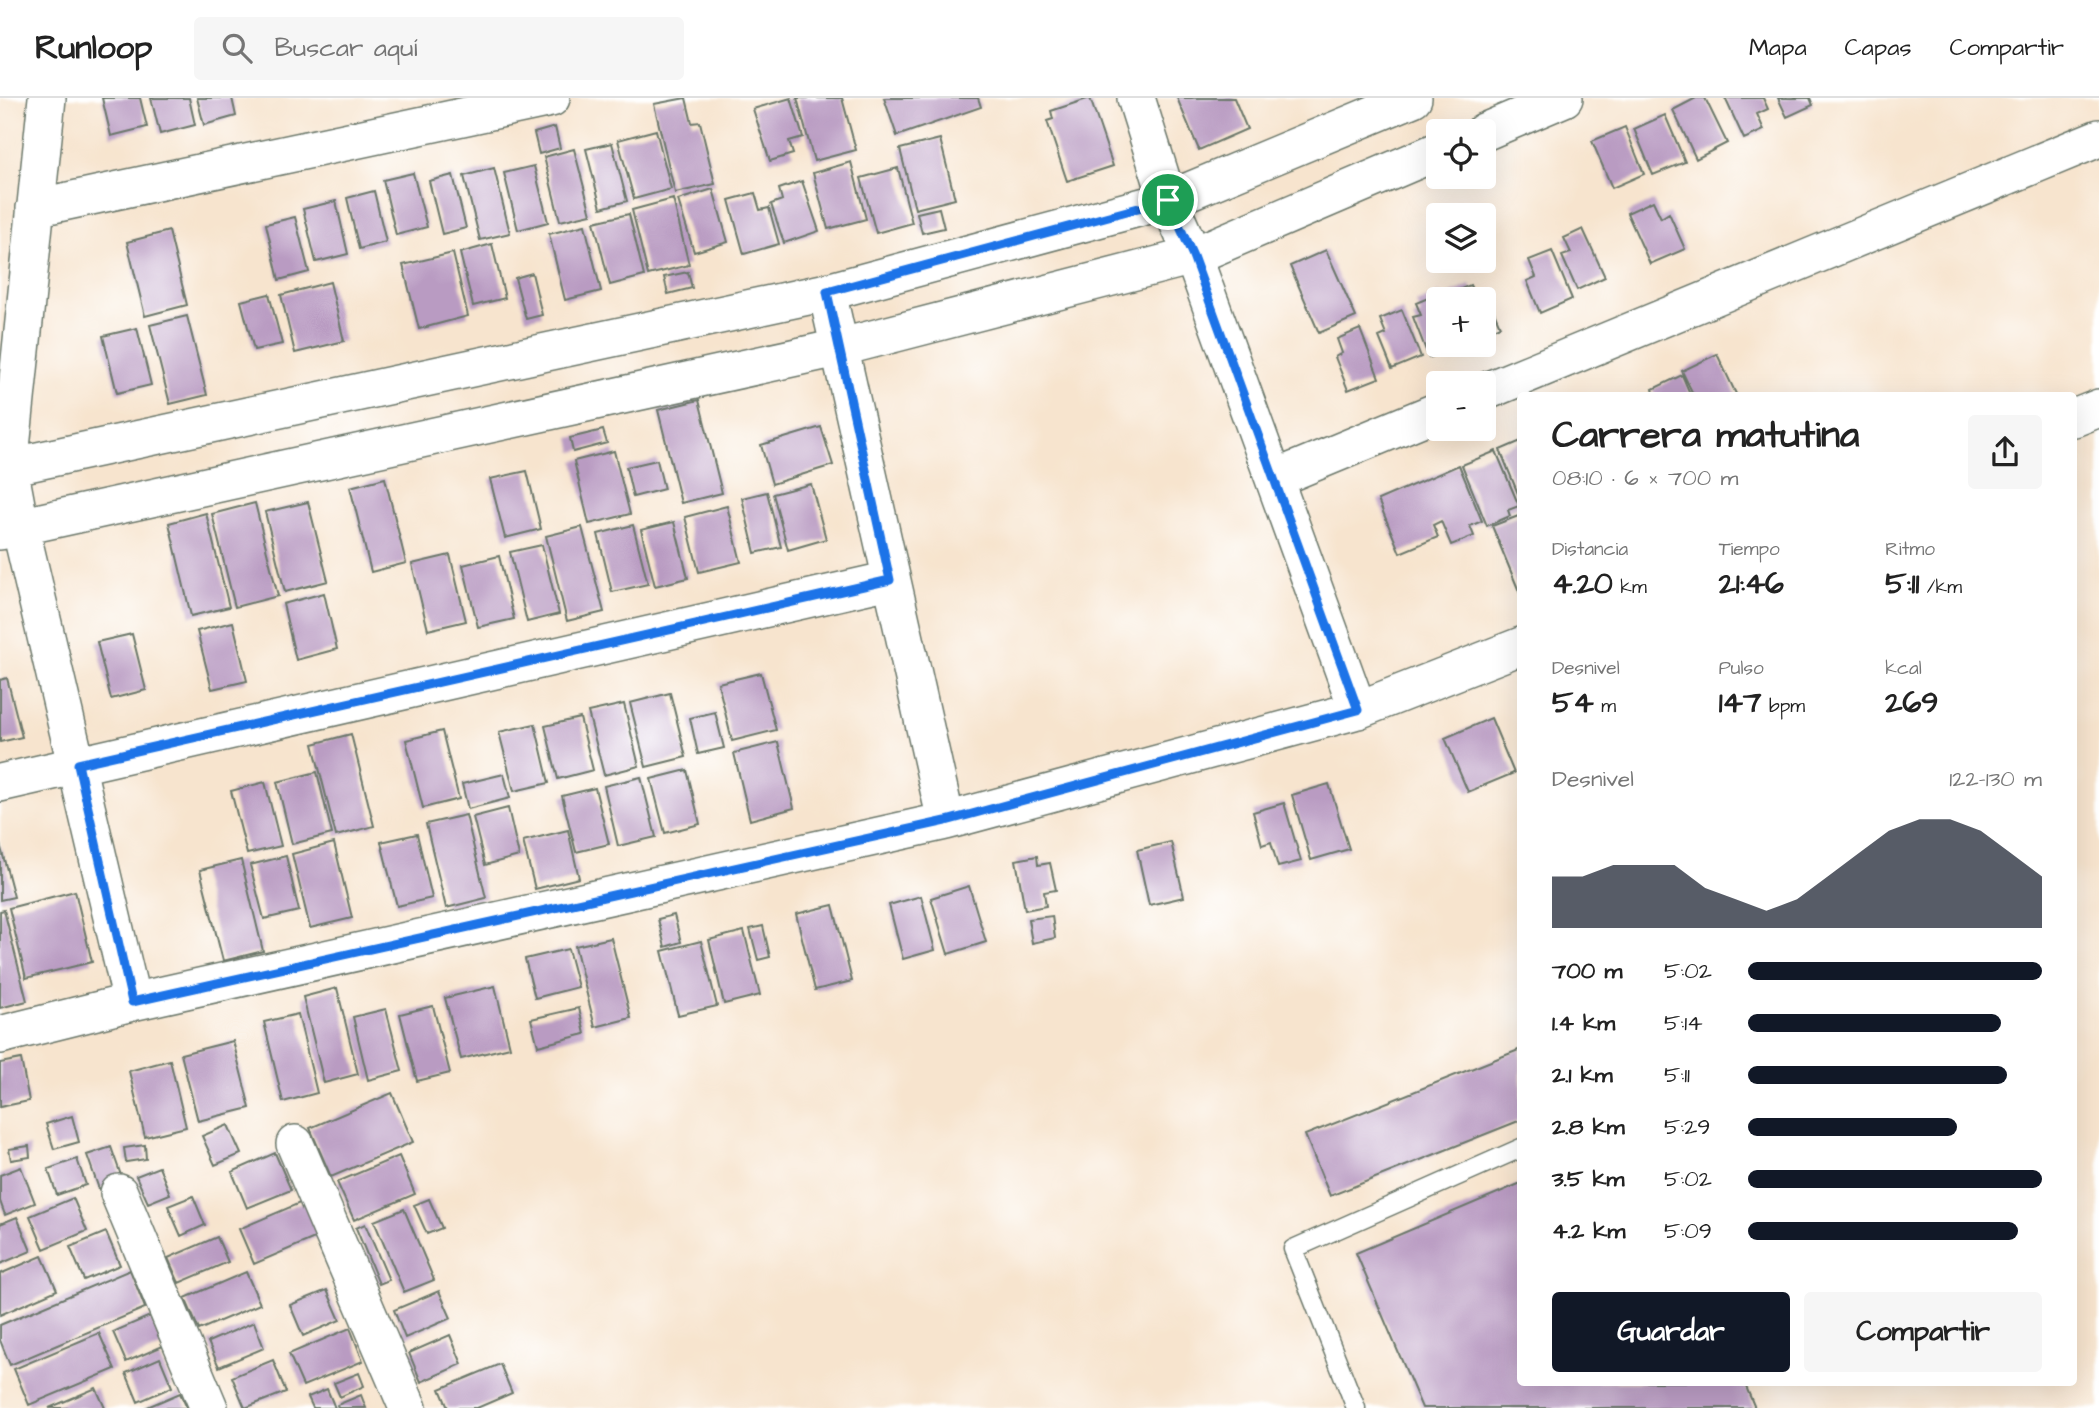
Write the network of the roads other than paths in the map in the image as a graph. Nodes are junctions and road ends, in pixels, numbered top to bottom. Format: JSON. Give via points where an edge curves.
{"nodes":[{"id":1,"x":47,"y":98,"type":"edge"},
{"id":2,"x":551,"y":98,"type":"edge"},
{"id":3,"x":1136,"y":98,"type":"edge"},
{"id":4,"x":1413,"y":98,"type":"edge"},
{"id":5,"x":1564,"y":98,"type":"edge"},
{"id":6,"x":1496,"y":127,"type":"edge"},
{"id":7,"x":2099,"y":138,"type":"edge"},
{"id":8,"x":1426,"y":156,"type":"edge"},
{"id":9,"x":1168,"y":200,"type":"junction"},
{"id":10,"x":35,"y":208,"type":"junction"},
{"id":11,"x":1193,"y":256,"type":"junction"},
{"id":12,"x":827,"y":292,"type":"junction"},
{"id":13,"x":838,"y":348,"type":"junction"},
{"id":14,"x":1496,"y":387,"type":"edge"},
{"id":15,"x":2099,"y":408,"type":"edge"},
{"id":16,"x":1426,"y":416,"type":"edge"},
{"id":17,"x":2077,"y":417,"type":"edge"},
{"id":18,"x":5,"y":468,"type":"edge"},
{"id":19,"x":1274,"y":479,"type":"junction"},
{"id":20,"x":10,"y":528,"type":"edge"},
{"id":21,"x":890,"y":580,"type":"junction"},
{"id":22,"x":1517,"y":648,"type":"edge"},
{"id":23,"x":1358,"y":710,"type":"junction"},
{"id":24,"x":78,"y":764,"type":"junction"},
{"id":25,"x":0,"y":783,"type":"edge"},
{"id":26,"x":946,"y":821,"type":"junction"},
{"id":27,"x":132,"y":1002,"type":"junction"},
{"id":28,"x":0,"y":1035,"type":"edge"},
{"id":29,"x":295,"y":1144,"type":"dead end"},
{"id":30,"x":1517,"y":1150,"type":"edge"},
{"id":31,"x":119,"y":1193,"type":"dead end"},
{"id":32,"x":209,"y":1408,"type":"edge"},
{"id":33,"x":408,"y":1408,"type":"edge"},
{"id":34,"x":1356,"y":1408,"type":"edge"}],
"edges":[{"from":1,"to":10,"type":"street"},
{"from":2,"to":10,"type":"street"},
{"from":3,"to":9,"type":"street"},
{"from":4,"to":9,"type":"street"},
{"from":5,"to":6,"type":"street"},
{"from":7,"to":14,"type":"street"},
{"from":8,"to":11,"type":"street"},
{"from":9,"to":11,"type":"street"},
{"from":9,"to":12,"type":"street"},
{"from":10,"to":18,"type":"street"},
{"from":11,"to":13,"type":"street"},
{"from":11,"to":19,"type":"street"},
{"from":12,"to":13,"type":"street"},
{"from":12,"to":18,"type":"street"},
{"from":13,"to":20,"type":"street"},
{"from":13,"to":21,"type":"street"},
{"from":15,"to":17,"type":"street"},
{"from":16,"to":19,"type":"street"},
{"from":18,"to":20,"type":"street"},
{"from":19,"to":23,"type":"street"},
{"from":20,"to":24,"type":"street"},
{"from":21,"to":24,"type":"street"},
{"from":21,"to":26,"type":"street"},
{"from":22,"to":23,"type":"street"},
{"from":23,"to":26,"type":"street"},
{"from":24,"to":25,"type":"street"},
{"from":24,"to":27,"type":"street"},
{"from":26,"to":27,"type":"street"},
{"from":27,"to":28,"type":"street"},
{"from":29,"to":33,"type":"street"},
{"from":30,"to":34,"type":"lane","via":[[1293,1248]]},
{"from":31,"to":32,"type":"street"}]}
